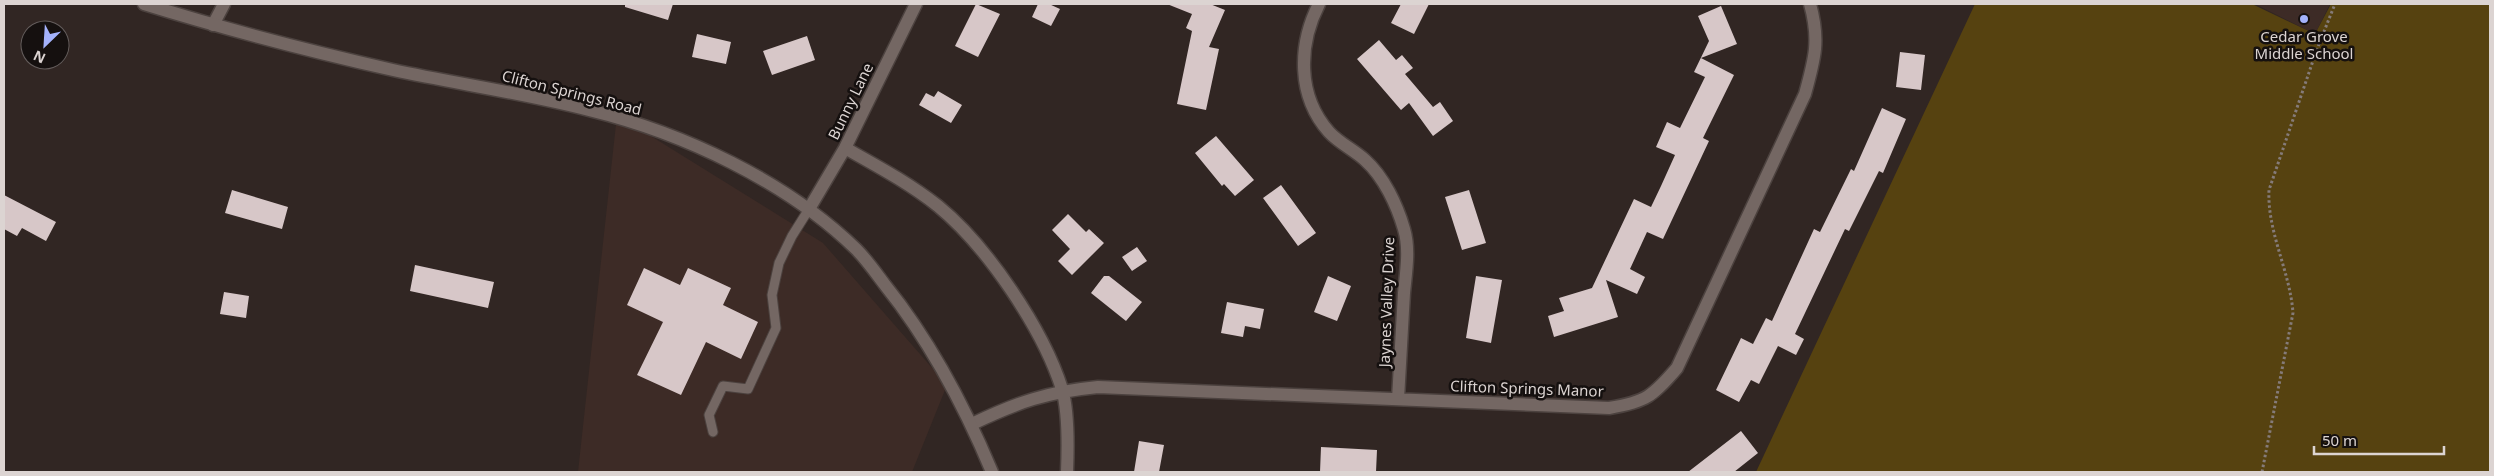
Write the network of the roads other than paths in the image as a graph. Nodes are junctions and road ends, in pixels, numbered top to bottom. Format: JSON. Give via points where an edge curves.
{"nodes":[{"id":1,"x":144,"y":4,"type":"edge"},
{"id":2,"x":224,"y":4,"type":"edge"},
{"id":3,"x":916,"y":4,"type":"edge"},
{"id":4,"x":1319,"y":4,"type":"edge"},
{"id":5,"x":1810,"y":4,"type":"edge"},
{"id":6,"x":214,"y":25,"type":"junction"},
{"id":7,"x":846,"y":148,"type":"junction"},
{"id":8,"x":810,"y":210,"type":"junction"},
{"id":9,"x":1062,"y":390,"type":"junction"},
{"id":10,"x":1398,"y":399,"type":"junction"},
{"id":11,"x":972,"y":424,"type":"junction"},
{"id":12,"x":713,"y":432,"type":"dead end"},
{"id":13,"x":992,"y":472,"type":"edge"},
{"id":14,"x":1067,"y":472,"type":"edge"}],
"edges":[{"from":1,"to":6,"type":"street","name":"Clifton Springs Road"},
{"from":2,"to":6,"type":"street"},
{"from":3,"to":7,"type":"street","name":"Bunny Lane"},
{"from":4,"to":10,"type":"street","name":"Jaynes Valley Drive","via":[[1306,38],[1305,87],[1330,132],[1366,161],[1382,180],[1404,230],[1407,255]]},
{"from":5,"to":10,"type":"street","name":"Clifton Springs Manor","via":[[1816,27],[1814,61],[1805,94],[1677,368],[1660,388],[1637,404],[1609,408]]},
{"from":6,"to":8,"type":"street","name":"Clifton Springs Road","via":[[391,69],[591,110],[644,126],[736,165]]},
{"from":7,"to":8,"type":"street","name":"Bunny Lane"},
{"from":7,"to":9,"type":"street","via":[[912,187],[939,207],[970,238],[1010,286],[1042,344]]},
{"from":8,"to":11,"type":"street","name":"Clifton Springs Road","via":[[857,250],[898,302],[937,357]]},
{"from":8,"to":12,"type":"lane","via":[[779,263],[772,295],[776,328],[748,389],[723,386],[709,415]]},
{"from":9,"to":10,"type":"street","name":"Clifton Springs Manor","via":[[1098,387]]},
{"from":9,"to":11,"type":"street","name":"Clifton Springs Manor","via":[[1016,403]]},
{"from":9,"to":14,"type":"street","via":[[1068,446]]},
{"from":11,"to":13,"type":"street","name":"Clifton Springs Road"}]}
